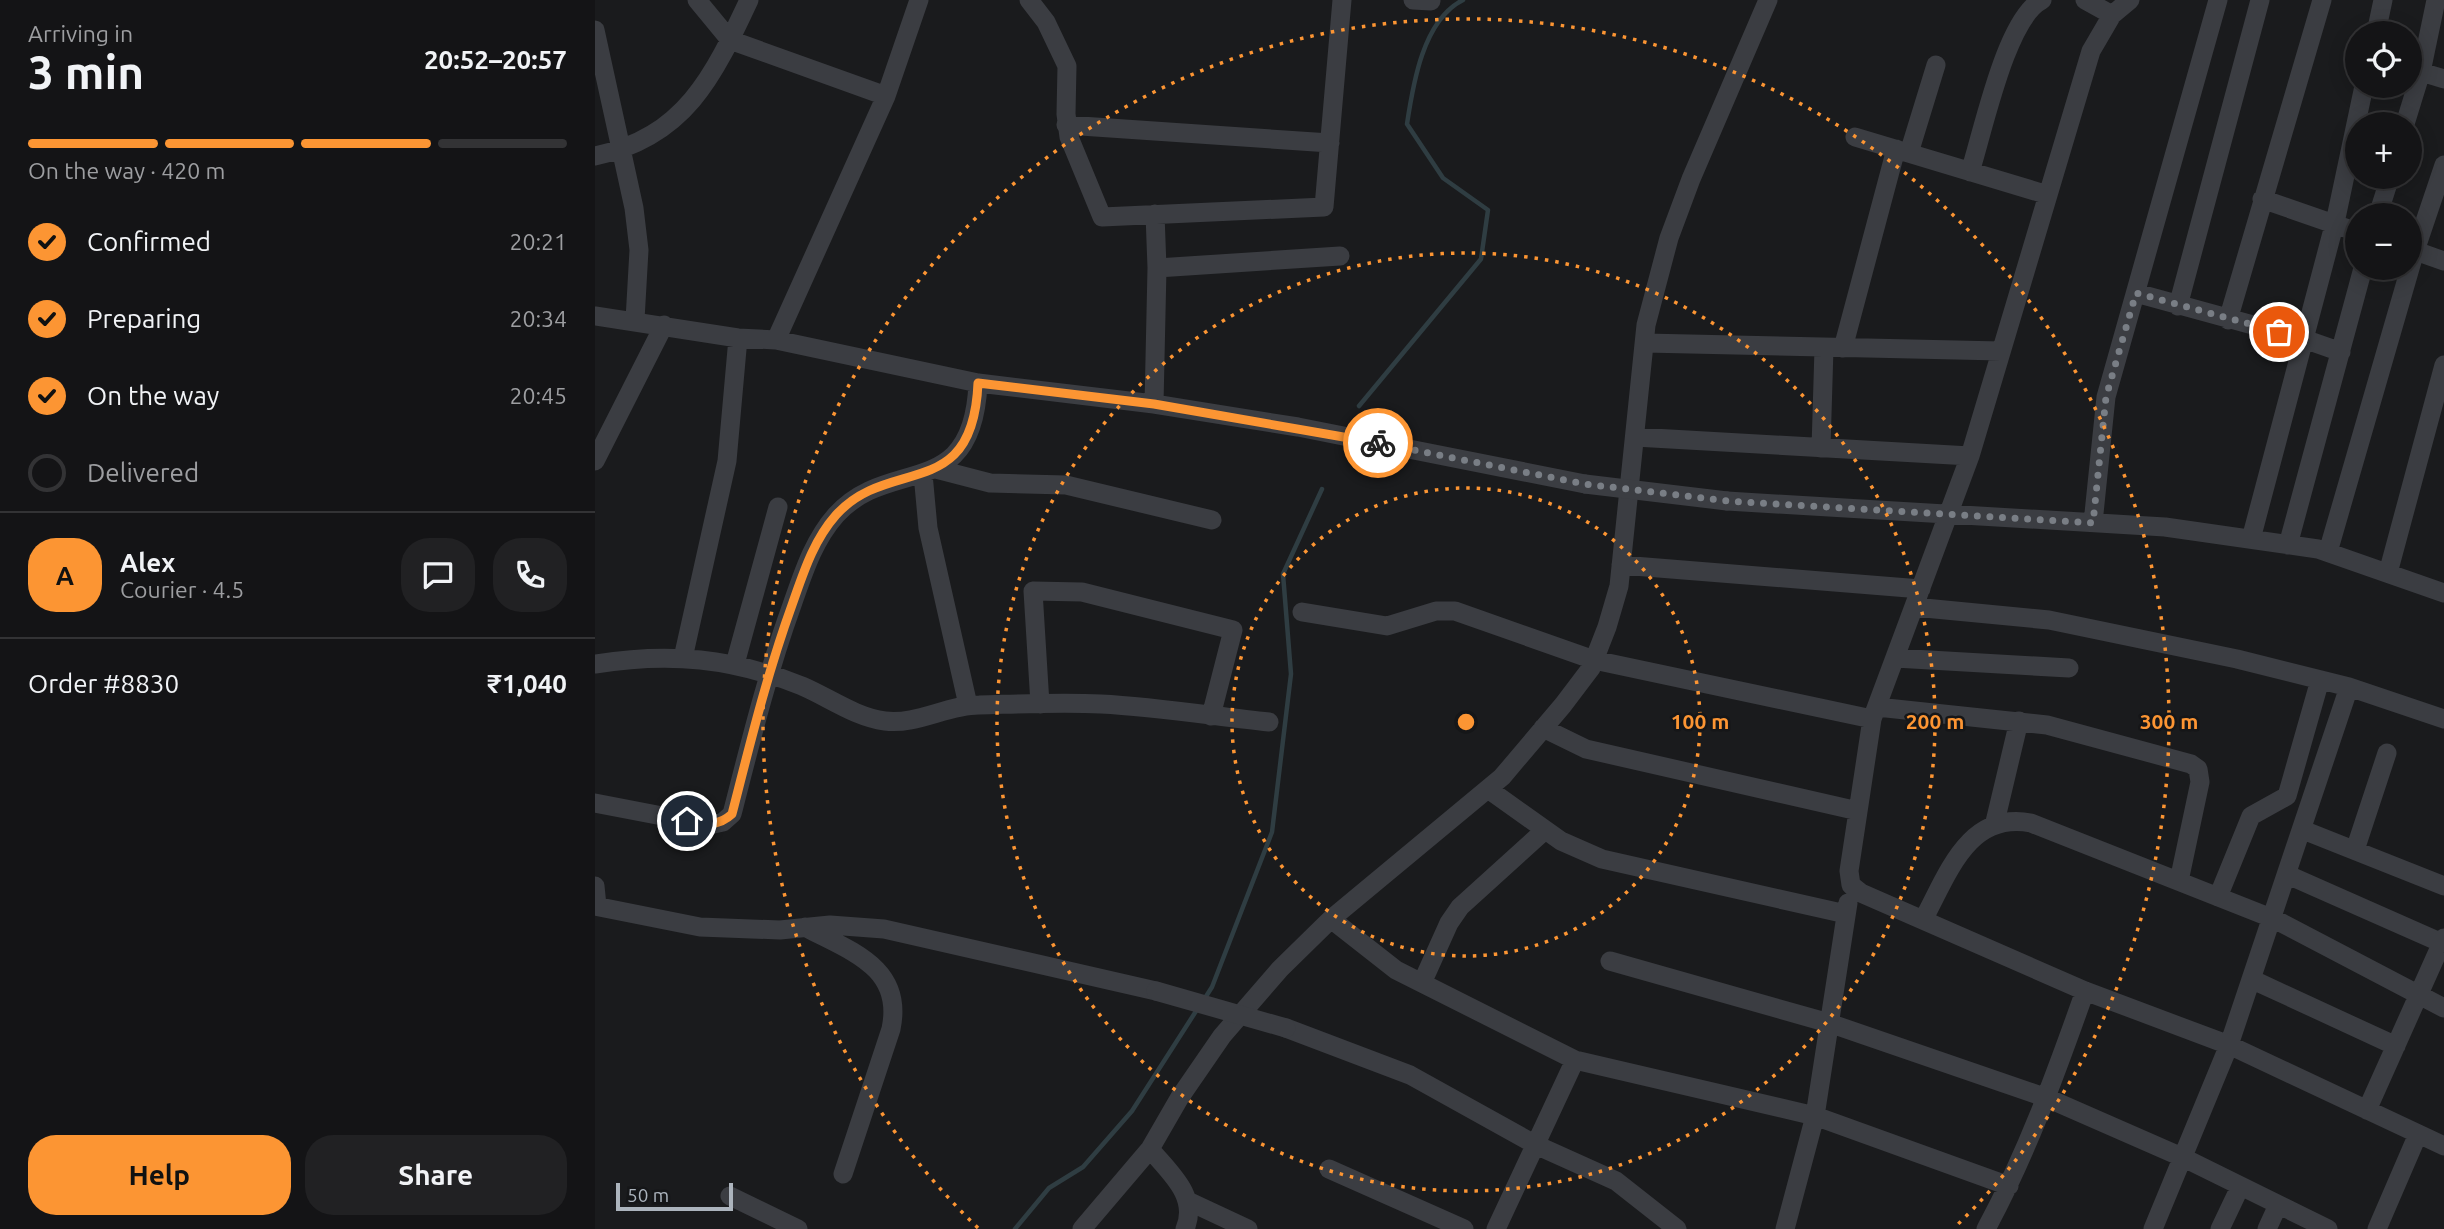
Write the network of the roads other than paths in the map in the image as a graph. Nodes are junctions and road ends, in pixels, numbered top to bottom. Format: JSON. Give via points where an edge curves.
{"nodes":[{"id":1,"x":697,"y":0,"type":"edge"},
{"id":2,"x":750,"y":0,"type":"edge"},
{"id":3,"x":919,"y":0,"type":"edge"},
{"id":4,"x":1029,"y":0,"type":"edge"},
{"id":5,"x":1342,"y":0,"type":"edge"},
{"id":6,"x":1768,"y":0,"type":"edge"},
{"id":7,"x":2042,"y":0,"type":"edge"},
{"id":8,"x":2085,"y":0,"type":"edge"},
{"id":9,"x":2130,"y":0,"type":"edge"},
{"id":10,"x":2218,"y":0,"type":"edge"},
{"id":11,"x":2260,"y":0,"type":"edge"},
{"id":12,"x":2322,"y":0,"type":"edge"},
{"id":13,"x":2383,"y":0,"type":"edge"},
{"id":14,"x":2436,"y":0,"type":"edge"},
{"id":15,"x":2112,"y":15,"type":"junction"},
{"id":16,"x":2379,"y":21,"type":"edge"},
{"id":17,"x":595,"y":30,"type":"edge"},
{"id":18,"x":730,"y":40,"type":"junction"},
{"id":19,"x":1936,"y":65,"type":"dead end"},
{"id":20,"x":2422,"y":67,"type":"edge"},
{"id":21,"x":2422,"y":72,"type":"edge"},
{"id":22,"x":2444,"y":79,"type":"edge"},
{"id":23,"x":886,"y":96,"type":"junction"},
{"id":24,"x":2361,"y":98,"type":"edge"},
{"id":25,"x":1066,"y":125,"type":"junction"},
{"id":26,"x":1855,"y":136,"type":"dead end"},
{"id":27,"x":1329,"y":143,"type":"junction"},
{"id":28,"x":619,"y":151,"type":"junction"},
{"id":29,"x":1903,"y":151,"type":"junction"},
{"id":30,"x":595,"y":156,"type":"edge"},
{"id":31,"x":2444,"y":165,"type":"edge"},
{"id":32,"x":1971,"y":172,"type":"junction"},
{"id":33,"x":2048,"y":195,"type":"junction"},
{"id":34,"x":2262,"y":199,"type":"junction"},
{"id":35,"x":1155,"y":214,"type":"junction"},
{"id":36,"x":2422,"y":223,"type":"edge"},
{"id":37,"x":2334,"y":224,"type":"junction"},
{"id":38,"x":2345,"y":228,"type":"edge"},
{"id":39,"x":2422,"y":253,"type":"edge"},
{"id":40,"x":1340,"y":256,"type":"dead end"},
{"id":41,"x":2444,"y":261,"type":"edge"},
{"id":42,"x":1157,"y":268,"type":"junction"},
{"id":43,"x":2360,"y":280,"type":"edge"},
{"id":44,"x":2404,"y":280,"type":"edge"},
{"id":45,"x":2136,"y":293,"type":"junction"},
{"id":46,"x":2178,"y":306,"type":"junction"},
{"id":47,"x":595,"y":316,"type":"edge"},
{"id":48,"x":635,"y":320,"type":"junction"},
{"id":49,"x":2228,"y":320,"type":"junction"},
{"id":50,"x":664,"y":325,"type":"junction"},
{"id":51,"x":738,"y":338,"type":"junction"},
{"id":52,"x":2304,"y":338,"type":"junction"},
{"id":53,"x":776,"y":340,"type":"junction"},
{"id":54,"x":1645,"y":343,"type":"junction"},
{"id":55,"x":1833,"y":348,"type":"junction"},
{"id":56,"x":2001,"y":351,"type":"junction"},
{"id":57,"x":2341,"y":352,"type":"junction"},
{"id":58,"x":2444,"y":365,"type":"edge"},
{"id":59,"x":978,"y":383,"type":"junction"},
{"id":60,"x":1154,"y":404,"type":"junction"},
{"id":61,"x":1635,"y":437,"type":"junction"},
{"id":62,"x":1821,"y":447,"type":"junction"},
{"id":63,"x":1970,"y":456,"type":"junction"},
{"id":64,"x":595,"y":461,"type":"edge"},
{"id":65,"x":929,"y":471,"type":"junction"},
{"id":66,"x":778,"y":507,"type":"dead end"},
{"id":67,"x":1949,"y":513,"type":"junction"},
{"id":68,"x":1212,"y":520,"type":"dead end"},
{"id":69,"x":2093,"y":523,"type":"junction"},
{"id":70,"x":2251,"y":540,"type":"junction"},
{"id":71,"x":2288,"y":545,"type":"junction"},
{"id":72,"x":2328,"y":552,"type":"junction"},
{"id":73,"x":1622,"y":565,"type":"junction"},
{"id":74,"x":2388,"y":573,"type":"junction"},
{"id":75,"x":2444,"y":591,"type":"edge"},
{"id":76,"x":1917,"y":598,"type":"junction"},
{"id":77,"x":1302,"y":612,"type":"dead end"},
{"id":78,"x":683,"y":658,"type":"junction"},
{"id":79,"x":1895,"y":658,"type":"junction"},
{"id":80,"x":1594,"y":660,"type":"junction"},
{"id":81,"x":595,"y":664,"type":"edge"},
{"id":82,"x":735,"y":664,"type":"junction"},
{"id":83,"x":2069,"y":668,"type":"dead end"},
{"id":84,"x":768,"y":673,"type":"junction"},
{"id":85,"x":2320,"y":680,"type":"junction"},
{"id":86,"x":2350,"y":687,"type":"junction"},
{"id":87,"x":1040,"y":704,"type":"junction"},
{"id":88,"x":968,"y":705,"type":"junction"},
{"id":89,"x":1875,"y":713,"type":"junction"},
{"id":90,"x":1211,"y":716,"type":"junction"},
{"id":91,"x":2444,"y":719,"type":"edge"},
{"id":92,"x":2019,"y":721,"type":"junction"},
{"id":93,"x":1269,"y":722,"type":"dead end"},
{"id":94,"x":1543,"y":728,"type":"junction"},
{"id":95,"x":2387,"y":753,"type":"dead end"},
{"id":96,"x":1488,"y":789,"type":"junction"},
{"id":97,"x":595,"y":803,"type":"edge"},
{"id":98,"x":1858,"y":811,"type":"junction"},
{"id":99,"x":1996,"y":822,"type":"junction"},
{"id":100,"x":1545,"y":830,"type":"junction"},
{"id":101,"x":2303,"y":830,"type":"junction"},
{"id":102,"x":2355,"y":850,"type":"junction"},
{"id":103,"x":2288,"y":875,"type":"junction"},
{"id":104,"x":2179,"y":881,"type":"junction"},
{"id":105,"x":1851,"y":885,"type":"junction"},
{"id":106,"x":595,"y":886,"type":"edge"},
{"id":107,"x":2444,"y":886,"type":"edge"},
{"id":108,"x":2218,"y":897,"type":"junction"},
{"id":109,"x":596,"y":906,"type":"edge"},
{"id":110,"x":1846,"y":914,"type":"junction"},
{"id":111,"x":1331,"y":919,"type":"junction"},
{"id":112,"x":2274,"y":919,"type":"junction"},
{"id":113,"x":1923,"y":920,"type":"junction"},
{"id":114,"x":805,"y":927,"type":"junction"},
{"id":115,"x":2443,"y":940,"type":"edge"},
{"id":116,"x":1610,"y":961,"type":"dead end"},
{"id":117,"x":2253,"y":980,"type":"junction"},
{"id":118,"x":1422,"y":983,"type":"junction"},
{"id":119,"x":2085,"y":991,"type":"junction"},
{"id":120,"x":2418,"y":996,"type":"junction"},
{"id":121,"x":2444,"y":1008,"type":"edge"},
{"id":122,"x":1829,"y":1023,"type":"junction"},
{"id":123,"x":2229,"y":1045,"type":"junction"},
{"id":124,"x":2396,"y":1046,"type":"junction"},
{"id":125,"x":1575,"y":1060,"type":"junction"},
{"id":126,"x":2047,"y":1098,"type":"junction"},
{"id":127,"x":2367,"y":1110,"type":"junction"},
{"id":128,"x":1815,"y":1116,"type":"junction"},
{"id":129,"x":2418,"y":1134,"type":"junction"},
{"id":130,"x":1536,"y":1144,"type":"junction"},
{"id":131,"x":2444,"y":1146,"type":"edge"},
{"id":132,"x":1150,"y":1149,"type":"junction"},
{"id":133,"x":2184,"y":1157,"type":"junction"},
{"id":134,"x":1329,"y":1170,"type":"dead end"},
{"id":135,"x":843,"y":1174,"type":"dead end"},
{"id":136,"x":2009,"y":1186,"type":"junction"},
{"id":137,"x":2240,"y":1187,"type":"junction"},
{"id":138,"x":730,"y":1196,"type":"dead end"},
{"id":139,"x":1188,"y":1201,"type":"junction"},
{"id":140,"x":2277,"y":1205,"type":"junction"},
{"id":141,"x":798,"y":1229,"type":"edge"},
{"id":142,"x":1082,"y":1229,"type":"edge"},
{"id":143,"x":1185,"y":1229,"type":"edge"},
{"id":144,"x":1248,"y":1229,"type":"edge"},
{"id":145,"x":1464,"y":1229,"type":"edge"},
{"id":146,"x":1496,"y":1229,"type":"edge"},
{"id":147,"x":1677,"y":1229,"type":"edge"},
{"id":148,"x":1785,"y":1229,"type":"edge"},
{"id":149,"x":1986,"y":1229,"type":"edge"},
{"id":150,"x":2153,"y":1229,"type":"edge"},
{"id":151,"x":2220,"y":1229,"type":"edge"},
{"id":152,"x":2267,"y":1229,"type":"edge"},
{"id":153,"x":2327,"y":1229,"type":"edge"},
{"id":154,"x":2377,"y":1229,"type":"edge"}],
"edges":[{"from":1,"to":18,"type":"street"},
{"from":2,"to":18,"type":"street"},
{"from":3,"to":23,"type":"street"},
{"from":4,"to":25,"type":"street","via":[[1046,22],[1067,66]]},
{"from":5,"to":27,"type":"street"},
{"from":6,"to":54,"type":"street","via":[[1669,238]]},
{"from":7,"to":32,"type":"street","via":[[2025,13],[2010,41]]},
{"from":8,"to":15,"type":"street"},
{"from":9,"to":15,"type":"street"},
{"from":10,"to":45,"type":"street"},
{"from":11,"to":46,"type":"street"},
{"from":12,"to":34,"type":"street"},
{"from":13,"to":16,"type":"street"},
{"from":14,"to":20,"type":"street"},
{"from":15,"to":33,"type":"street","via":[[2091,51]]},
{"from":17,"to":28,"type":"street"},
{"from":18,"to":23,"type":"street"},
{"from":18,"to":28,"type":"street","via":[[684,111],[656,135]]},
{"from":19,"to":29,"type":"street"},
{"from":21,"to":22,"type":"street"},
{"from":23,"to":53,"type":"street"},
{"from":24,"to":37,"type":"street"},
{"from":25,"to":27,"type":"street"},
{"from":25,"to":35,"type":"street","via":[[1102,216]]},
{"from":26,"to":29,"type":"street"},
{"from":27,"to":35,"type":"street","via":[[1324,207]]},
{"from":28,"to":30,"type":"street"},
{"from":28,"to":48,"type":"street","via":[[639,250]]},
{"from":29,"to":32,"type":"street"},
{"from":29,"to":55,"type":"street"},
{"from":31,"to":36,"type":"street"},
{"from":32,"to":33,"type":"street"},
{"from":33,"to":56,"type":"street"},
{"from":34,"to":37,"type":"street"},
{"from":34,"to":49,"type":"street"},
{"from":35,"to":42,"type":"street"},
{"from":37,"to":38,"type":"street"},
{"from":37,"to":52,"type":"street"},
{"from":39,"to":41,"type":"street"},
{"from":40,"to":42,"type":"street"},
{"from":42,"to":60,"type":"street"},
{"from":43,"to":57,"type":"street"},
{"from":44,"to":72,"type":"street"},
{"from":45,"to":46,"type":"street"},
{"from":45,"to":69,"type":"street","via":[[2106,397]]},
{"from":46,"to":49,"type":"street"},
{"from":47,"to":48,"type":"street"},
{"from":48,"to":50,"type":"street"},
{"from":49,"to":52,"type":"street"},
{"from":50,"to":51,"type":"street"},
{"from":50,"to":64,"type":"street"},
{"from":51,"to":53,"type":"street"},
{"from":51,"to":78,"type":"street","via":[[727,461]]},
{"from":52,"to":57,"type":"street"},
{"from":52,"to":70,"type":"street"},
{"from":53,"to":59,"type":"street"},
{"from":54,"to":55,"type":"street"},
{"from":54,"to":61,"type":"street"},
{"from":55,"to":56,"type":"street"},
{"from":55,"to":62,"type":"street"},
{"from":56,"to":63,"type":"street"},
{"from":57,"to":71,"type":"street"},
{"from":58,"to":74,"type":"street"},
{"from":59,"to":60,"type":"street"},
{"from":59,"to":65,"type":"street","via":[[977,410],[968,431],[952,457]]},
{"from":60,"to":67,"type":"street","bridge":true,"via":[[1298,427],[1585,484],[1727,501]]},
{"from":61,"to":62,"type":"street"},
{"from":61,"to":73,"type":"street"},
{"from":62,"to":63,"type":"street"},
{"from":63,"to":67,"type":"street"},
{"from":65,"to":68,"type":"street","via":[[990,483],[1066,485]]},
{"from":65,"to":84,"type":"street","via":[[856,498],[829,524],[806,566]]},
{"from":65,"to":88,"type":"street","via":[[928,528]]},
{"from":66,"to":82,"type":"street"},
{"from":67,"to":69,"type":"street"},
{"from":67,"to":76,"type":"street"},
{"from":69,"to":70,"type":"street","via":[[2165,527]]},
{"from":70,"to":71,"type":"street"},
{"from":71,"to":72,"type":"street"},
{"from":72,"to":74,"type":"street"},
{"from":73,"to":76,"type":"street"},
{"from":73,"to":80,"type":"street"},
{"from":74,"to":75,"type":"street"},
{"from":76,"to":79,"type":"street"},
{"from":76,"to":85,"type":"street","via":[[2049,620]]},
{"from":77,"to":80,"type":"street","via":[[1387,626],[1436,611],[1455,611]]},
{"from":78,"to":81,"type":"street","via":[[644,656]]},
{"from":78,"to":82,"type":"street"},
{"from":79,"to":83,"type":"street"},
{"from":79,"to":89,"type":"street"},
{"from":80,"to":89,"type":"street"},
{"from":80,"to":94,"type":"street"},
{"from":82,"to":84,"type":"street"},
{"from":84,"to":88,"type":"street","via":[[852,712],[886,721]]},
{"from":84,"to":97,"type":"street","via":[[732,814],[723,822],[709,825]]},
{"from":85,"to":86,"type":"street"},
{"from":85,"to":108,"type":"street","via":[[2287,796],[2251,816]]},
{"from":86,"to":91,"type":"street"},
{"from":86,"to":101,"type":"street"},
{"from":87,"to":88,"type":"street"},
{"from":87,"to":90,"type":"street","via":[[1100,704]]},
{"from":87,"to":90,"type":"street","via":[[1033,591],[1082,592],[1233,630]]},
{"from":89,"to":92,"type":"street"},
{"from":89,"to":98,"type":"street"},
{"from":90,"to":93,"type":"street"},
{"from":92,"to":99,"type":"street"},
{"from":92,"to":104,"type":"street","via":[[2171,757],[2198,769],[2200,782]]},
{"from":94,"to":96,"type":"street"},
{"from":94,"to":98,"type":"street","via":[[1586,749],[1626,760]]},
{"from":95,"to":102,"type":"street"},
{"from":96,"to":100,"type":"street"},
{"from":96,"to":111,"type":"street"},
{"from":98,"to":105,"type":"street"},
{"from":99,"to":104,"type":"street","via":[[2031,823]]},
{"from":99,"to":113,"type":"street","via":[[1962,849]]},
{"from":100,"to":110,"type":"street","via":[[1602,859]]},
{"from":100,"to":118,"type":"street","via":[[1461,907]]},
{"from":101,"to":102,"type":"street"},
{"from":101,"to":103,"type":"street"},
{"from":102,"to":107,"type":"street"},
{"from":103,"to":112,"type":"street"},
{"from":103,"to":115,"type":"street"},
{"from":104,"to":108,"type":"street"},
{"from":105,"to":110,"type":"street"},
{"from":105,"to":113,"type":"street"},
{"from":106,"to":109,"type":"street"},
{"from":108,"to":112,"type":"street"},
{"from":109,"to":114,"type":"street","via":[[700,927],[745,931]]},
{"from":110,"to":122,"type":"street"},
{"from":111,"to":118,"type":"street","via":[[1397,970]]},
{"from":111,"to":132,"type":"street","via":[[1222,1036]]},
{"from":112,"to":117,"type":"street"},
{"from":112,"to":120,"type":"street"},
{"from":113,"to":119,"type":"street"},
{"from":114,"to":130,"type":"street","bridge":true,"via":[[884,929],[1156,991],[1286,1028],[1410,1075]]},
{"from":114,"to":135,"type":"street","via":[[864,959],[884,977],[893,996],[891,1029]]},
{"from":115,"to":120,"type":"street"},
{"from":116,"to":122,"type":"street"},
{"from":117,"to":123,"type":"street"},
{"from":117,"to":124,"type":"street"},
{"from":118,"to":125,"type":"street"},
{"from":119,"to":123,"type":"street"},
{"from":119,"to":126,"type":"street"},
{"from":120,"to":121,"type":"street"},
{"from":120,"to":124,"type":"street"},
{"from":122,"to":126,"type":"street"},
{"from":122,"to":128,"type":"street"},
{"from":123,"to":127,"type":"street"},
{"from":123,"to":133,"type":"street"},
{"from":124,"to":127,"type":"street"},
{"from":125,"to":128,"type":"street"},
{"from":125,"to":130,"type":"street"},
{"from":126,"to":133,"type":"street"},
{"from":126,"to":136,"type":"street"},
{"from":127,"to":129,"type":"street"},
{"from":128,"to":136,"type":"street"},
{"from":128,"to":148,"type":"street"},
{"from":129,"to":131,"type":"street"},
{"from":129,"to":154,"type":"street"},
{"from":130,"to":146,"type":"street"},
{"from":130,"to":147,"type":"street","via":[[1616,1181]]},
{"from":132,"to":139,"type":"street","via":[[1183,1188]]},
{"from":132,"to":142,"type":"street"},
{"from":133,"to":137,"type":"street"},
{"from":133,"to":150,"type":"street"},
{"from":134,"to":145,"type":"street"},
{"from":136,"to":149,"type":"street"},
{"from":137,"to":140,"type":"street"},
{"from":137,"to":151,"type":"street"},
{"from":138,"to":141,"type":"street"},
{"from":139,"to":143,"type":"street","via":[[1190,1216]]},
{"from":139,"to":144,"type":"street"},
{"from":140,"to":152,"type":"street"},
{"from":140,"to":153,"type":"street"}]}
